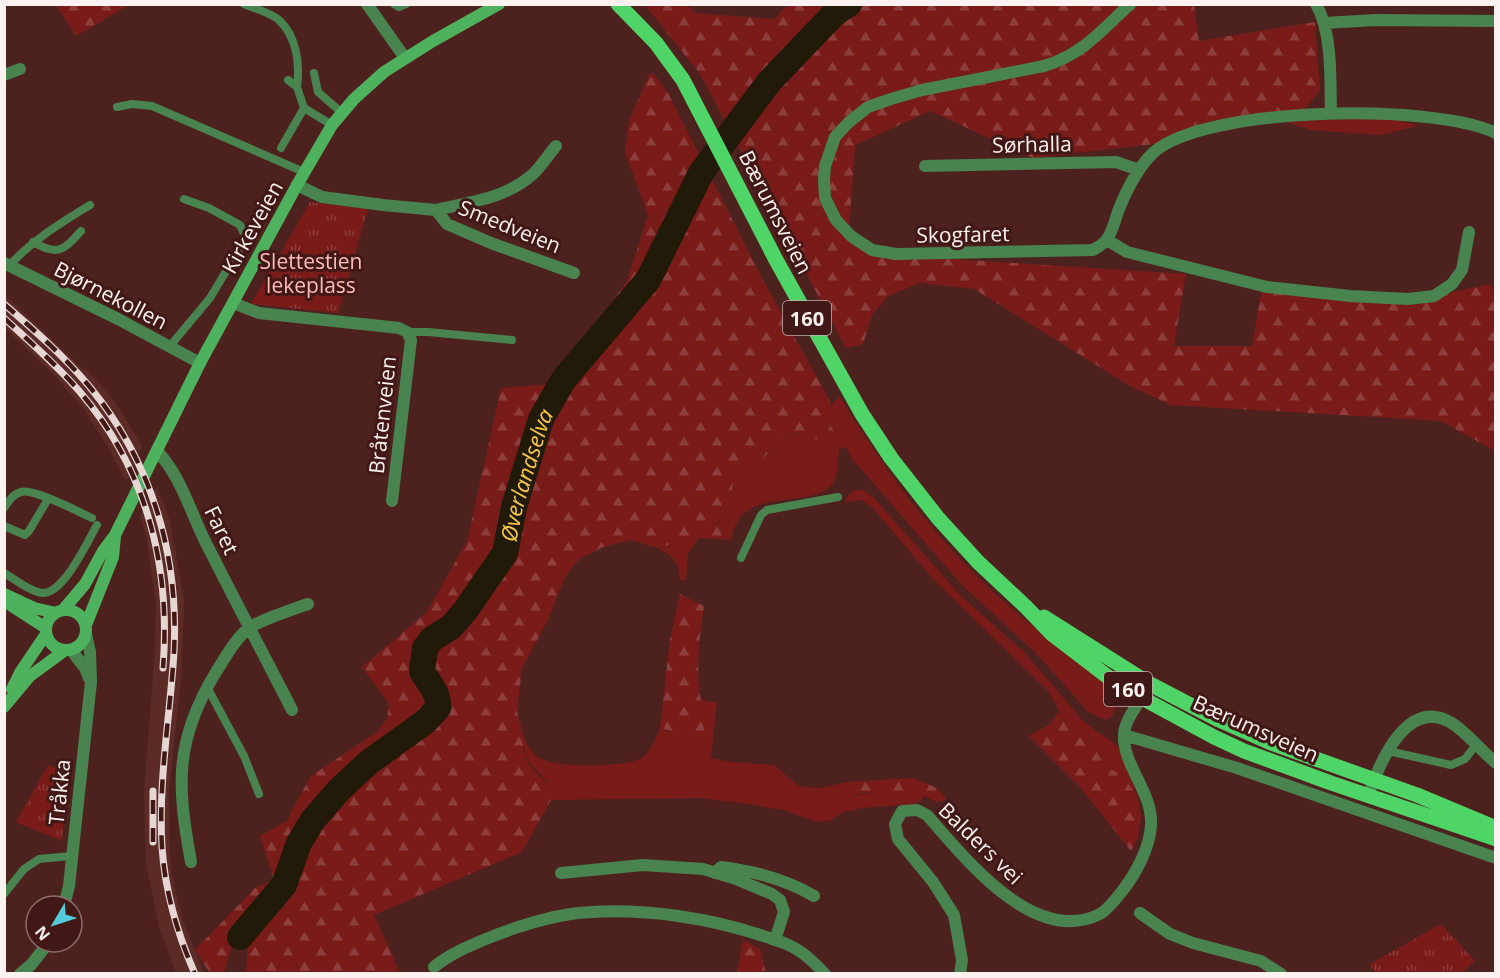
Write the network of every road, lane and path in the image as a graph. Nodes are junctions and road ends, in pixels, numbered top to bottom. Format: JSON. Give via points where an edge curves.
{"nodes":[{"id":1,"x":244,"y":4,"type":"edge"},
{"id":2,"x":367,"y":4,"type":"edge"},
{"id":3,"x":394,"y":4,"type":"edge"},
{"id":4,"x":406,"y":4,"type":"edge"},
{"id":5,"x":499,"y":4,"type":"edge"},
{"id":6,"x":1130,"y":4,"type":"edge"},
{"id":7,"x":1316,"y":4,"type":"edge"},
{"id":8,"x":618,"y":5,"type":"edge"},
{"id":9,"x":483,"y":9,"type":"edge"},
{"id":10,"x":1496,"y":21,"type":"edge"},
{"id":11,"x":1324,"y":23,"type":"junction"},
{"id":12,"x":405,"y":58,"type":"junction"},
{"id":13,"x":20,"y":69,"type":"dead end"},
{"id":14,"x":314,"y":73,"type":"dead end"},
{"id":15,"x":4,"y":75,"type":"edge"},
{"id":16,"x":288,"y":80,"type":"dead end"},
{"id":17,"x":297,"y":87,"type":"junction"},
{"id":18,"x":117,"y":107,"type":"dead end"},
{"id":19,"x":304,"y":108,"type":"junction"},
{"id":20,"x":341,"y":112,"type":"junction"},
{"id":21,"x":1331,"y":114,"type":"junction"},
{"id":22,"x":332,"y":125,"type":"junction"},
{"id":23,"x":1496,"y":133,"type":"edge"},
{"id":24,"x":556,"y":146,"type":"dead end"},
{"id":25,"x":281,"y":148,"type":"dead end"},
{"id":26,"x":925,"y":165,"type":"dead end"},
{"id":27,"x":1139,"y":170,"type":"junction"},
{"id":28,"x":304,"y":172,"type":"junction"},
{"id":29,"x":297,"y":184,"type":"junction"},
{"id":30,"x":184,"y":199,"type":"dead end"},
{"id":31,"x":90,"y":205,"type":"dead end"},
{"id":32,"x":436,"y":210,"type":"junction"},
{"id":33,"x":81,"y":231,"type":"dead end"},
{"id":34,"x":1469,"y":232,"type":"dead end"},
{"id":35,"x":1107,"y":240,"type":"junction"},
{"id":36,"x":33,"y":242,"type":"junction"},
{"id":37,"x":7,"y":264,"type":"edge"},
{"id":38,"x":574,"y":273,"type":"dead end"},
{"id":39,"x":232,"y":303,"type":"junction"},
{"id":40,"x":407,"y":332,"type":"junction"},
{"id":41,"x":512,"y":340,"type":"dead end"},
{"id":42,"x":170,"y":346,"type":"junction"},
{"id":43,"x":200,"y":363,"type":"junction"},
{"id":44,"x":157,"y":451,"type":"junction"},
{"id":45,"x":838,"y":497,"type":"dead end"},
{"id":46,"x":48,"y":499,"type":"junction"},
{"id":47,"x":393,"y":501,"type":"dead end"},
{"id":48,"x":4,"y":508,"type":"edge"},
{"id":49,"x":4,"y":526,"type":"edge"},
{"id":50,"x":116,"y":535,"type":"junction"},
{"id":51,"x":741,"y":558,"type":"dead end"},
{"id":52,"x":4,"y":573,"type":"edge"},
{"id":53,"x":4,"y":594,"type":"edge"},
{"id":54,"x":4,"y":601,"type":"edge"},
{"id":55,"x":308,"y":604,"type":"dead end"},
{"id":56,"x":1026,"y":607,"type":"junction"},
{"id":57,"x":60,"y":611,"type":"junction"},
{"id":58,"x":249,"y":628,"type":"junction"},
{"id":59,"x":86,"y":630,"type":"junction"},
{"id":60,"x":46,"y":631,"type":"junction"},
{"id":61,"x":68,"y":651,"type":"junction"},
{"id":62,"x":90,"y":682,"type":"junction"},
{"id":63,"x":1150,"y":684,"type":"junction"},
{"id":64,"x":207,"y":687,"type":"junction"},
{"id":65,"x":1142,"y":698,"type":"junction"},
{"id":66,"x":4,"y":706,"type":"edge"},
{"id":67,"x":292,"y":710,"type":"dead end"},
{"id":68,"x":1124,"y":735,"type":"junction"},
{"id":69,"x":1476,"y":745,"type":"junction"},
{"id":70,"x":1388,"y":751,"type":"junction"},
{"id":71,"x":1496,"y":763,"type":"edge"},
{"id":72,"x":1374,"y":780,"type":"junction"},
{"id":73,"x":259,"y":794,"type":"dead end"},
{"id":74,"x":1369,"y":795,"type":"junction"},
{"id":75,"x":1496,"y":828,"type":"edge"},
{"id":76,"x":1496,"y":839,"type":"edge"},
{"id":77,"x":71,"y":856,"type":"junction"},
{"id":78,"x":1496,"y":858,"type":"edge"},
{"id":79,"x":191,"y":862,"type":"dead end"},
{"id":80,"x":561,"y":873,"type":"dead end"},
{"id":81,"x":715,"y":873,"type":"junction"},
{"id":82,"x":4,"y":894,"type":"edge"},
{"id":83,"x":67,"y":894,"type":"edge"},
{"id":84,"x":814,"y":896,"type":"dead end"},
{"id":85,"x":1140,"y":913,"type":"dead end"},
{"id":86,"x":775,"y":940,"type":"junction"},
{"id":87,"x":40,"y":954,"type":"edge"},
{"id":88,"x":434,"y":967,"type":"dead end"},
{"id":89,"x":20,"y":974,"type":"edge"},
{"id":90,"x":825,"y":974,"type":"edge"},
{"id":91,"x":960,"y":974,"type":"edge"},
{"id":92,"x":1281,"y":974,"type":"edge"}],
"edges":[{"from":1,"to":17,"type":"lane","via":[[278,19],[286,29],[296,51]]},
{"from":2,"to":12,"type":"street"},
{"from":3,"to":4,"type":"lane"},
{"from":5,"to":9,"type":"main road","name":"Kirkeveien"},
{"from":6,"to":35,"type":"street","name":"Skogfaret","via":[[1084,48],[1063,60],[922,90],[868,107],[835,137],[825,166],[825,198],[836,220],[872,250],[896,254],[1093,250]]},
{"from":7,"to":11,"type":"street"},
{"from":8,"to":56,"type":"main road","name":"Bærumsveien","number":"160","via":[[656,43],[683,80],[835,369],[885,449],[956,540]]},
{"from":9,"to":12,"type":"main road","name":"Kirkeveien"},
{"from":10,"to":11,"type":"street"},
{"from":11,"to":21,"type":"street"},
{"from":12,"to":20,"type":"main road","name":"Kirkeveien","via":[[367,86]]},
{"from":13,"to":15,"type":"street"},
{"from":14,"to":20,"type":"lane","via":[[321,95]]},
{"from":16,"to":17,"type":"lane"},
{"from":17,"to":19,"type":"lane"},
{"from":18,"to":28,"type":"lane","via":[[152,106]]},
{"from":19,"to":22,"type":"lane"},
{"from":19,"to":25,"type":"lane"},
{"from":20,"to":22,"type":"main road","name":"Kirkeveien"},
{"from":21,"to":23,"type":"street","via":[[1434,117]]},
{"from":21,"to":27,"type":"street","via":[[1229,124],[1198,132],[1157,150]]},
{"from":22,"to":28,"type":"main road","name":"Kirkeveien"},
{"from":24,"to":32,"type":"street","name":"Smedveien","via":[[533,174],[517,186],[487,199]]},
{"from":26,"to":27,"type":"street","name":"Sørhalla","via":[[1116,162]]},
{"from":27,"to":35,"type":"street"},
{"from":28,"to":29,"type":"main road","name":"Kirkeveien"},
{"from":29,"to":32,"type":"street","name":"Smedveien","via":[[322,197]]},
{"from":29,"to":39,"type":"main road","name":"Kirkeveien"},
{"from":30,"to":42,"type":"lane","via":[[240,225],[246,238],[210,298]]},
{"from":31,"to":36,"type":"lane"},
{"from":32,"to":38,"type":"street","name":"Smedveien","via":[[447,224]]},
{"from":33,"to":36,"type":"lane","via":[[62,250]]},
{"from":34,"to":35,"type":"street","via":[[1462,270],[1452,284],[1434,296],[1408,299],[1268,287],[1127,252]]},
{"from":36,"to":37,"type":"lane"},
{"from":37,"to":42,"type":"street","name":"Bjørnekollen"},
{"from":39,"to":40,"type":"street","name":"Bråtenveien","via":[[260,313]]},
{"from":39,"to":43,"type":"main road","name":"Kirkeveien"},
{"from":40,"to":41,"type":"lane"},
{"from":40,"to":47,"type":"street","name":"Bråtenveien","via":[[411,340]]},
{"from":42,"to":43,"type":"street","name":"Bjørnekollen"},
{"from":43,"to":44,"type":"main road","name":"Kirkeveien"},
{"from":44,"to":50,"type":"main road","name":"Kirkeveien"},
{"from":44,"to":58,"type":"street","name":"Faret","via":[[177,481]]},
{"from":45,"to":51,"type":"lane","via":[[767,510]]},
{"from":46,"to":48,"type":"lane","via":[[20,492]]},
{"from":46,"to":49,"type":"lane","via":[[25,535]]},
{"from":46,"to":52,"type":"lane","via":[[66,504],[95,522],[68,575],[45,594]]},
{"from":50,"to":57,"type":"main road","name":"Kirkeveien","via":[[85,584]]},
{"from":50,"to":59,"type":"main road","name":"Kirkeveien","via":[[113,557]]},
{"from":53,"to":57,"type":"main road","via":[[34,608]]},
{"from":54,"to":60,"type":"main road"},
{"from":55,"to":58,"type":"street"},
{"from":56,"to":63,"type":"main road","name":"Bærumsveien","number":"160"},
{"from":56,"to":65,"type":"main road","name":"Bærumsveien","number":"160","via":[[1071,650]]},
{"from":57,"to":59,"type":"main road","via":[[76,613]]},
{"from":57,"to":60,"type":"main road","via":[[51,617]]},
{"from":58,"to":64,"type":"street"},
{"from":58,"to":67,"type":"street","name":"Faret"},
{"from":59,"to":61,"type":"main road","via":[[83,641]]},
{"from":59,"to":62,"type":"street","name":"Tråkka"},
{"from":60,"to":61,"type":"main road","via":[[52,645]]},
{"from":60,"to":66,"type":"main road"},
{"from":61,"to":62,"type":"street","via":[[85,668]]},
{"from":61,"to":66,"type":"main road","via":[[30,676]]},
{"from":62,"to":77,"type":"street","name":"Tråkka"},
{"from":63,"to":65,"type":"street"},
{"from":63,"to":72,"type":"main road","name":"Bærumsveien","number":"160","via":[[1271,743]]},
{"from":64,"to":73,"type":"lane","via":[[244,756]]},
{"from":64,"to":79,"type":"street","via":[[194,714],[181,769],[182,810]]},
{"from":65,"to":68,"type":"street"},
{"from":65,"to":74,"type":"main road","name":"Bærumsveien","number":"160","via":[[1244,750]]},
{"from":68,"to":78,"type":"street","name":"Bærumsveien","via":[[1237,768]]},
{"from":68,"to":91,"type":"street","name":"Balders vei","via":[[1149,806],[1151,826],[1129,883],[1101,913],[1055,921],[1033,912],[1013,901],[983,875],[927,815],[917,810],[902,811],[895,824],[897,838],[954,915],[962,960]]},
{"from":69,"to":70,"type":"lane","via":[[1465,759],[1451,765]]},
{"from":69,"to":70,"type":"street","via":[[1450,722],[1430,717],[1421,718],[1403,730]]},
{"from":69,"to":71,"type":"street"},
{"from":70,"to":72,"type":"street"},
{"from":72,"to":74,"type":"street"},
{"from":72,"to":75,"type":"main road","name":"Bærumsveien","number":"160"},
{"from":74,"to":76,"type":"main road","name":"Bærumsveien","number":"160"},
{"from":77,"to":82,"type":"lane","via":[[39,859]]},
{"from":77,"to":83,"type":"street","name":"Tråkka"},
{"from":80,"to":81,"type":"street","via":[[644,865]]},
{"from":81,"to":84,"type":"street","via":[[721,867],[767,875]]},
{"from":81,"to":86,"type":"street","via":[[762,889],[780,900],[784,912]]},
{"from":85,"to":92,"type":"street","via":[[1170,934],[1261,961]]},
{"from":86,"to":88,"type":"street","via":[[697,920],[632,912],[576,913],[510,929],[449,955]]},
{"from":86,"to":90,"type":"street","via":[[803,952]]},
{"from":87,"to":89,"type":"street"}]}
